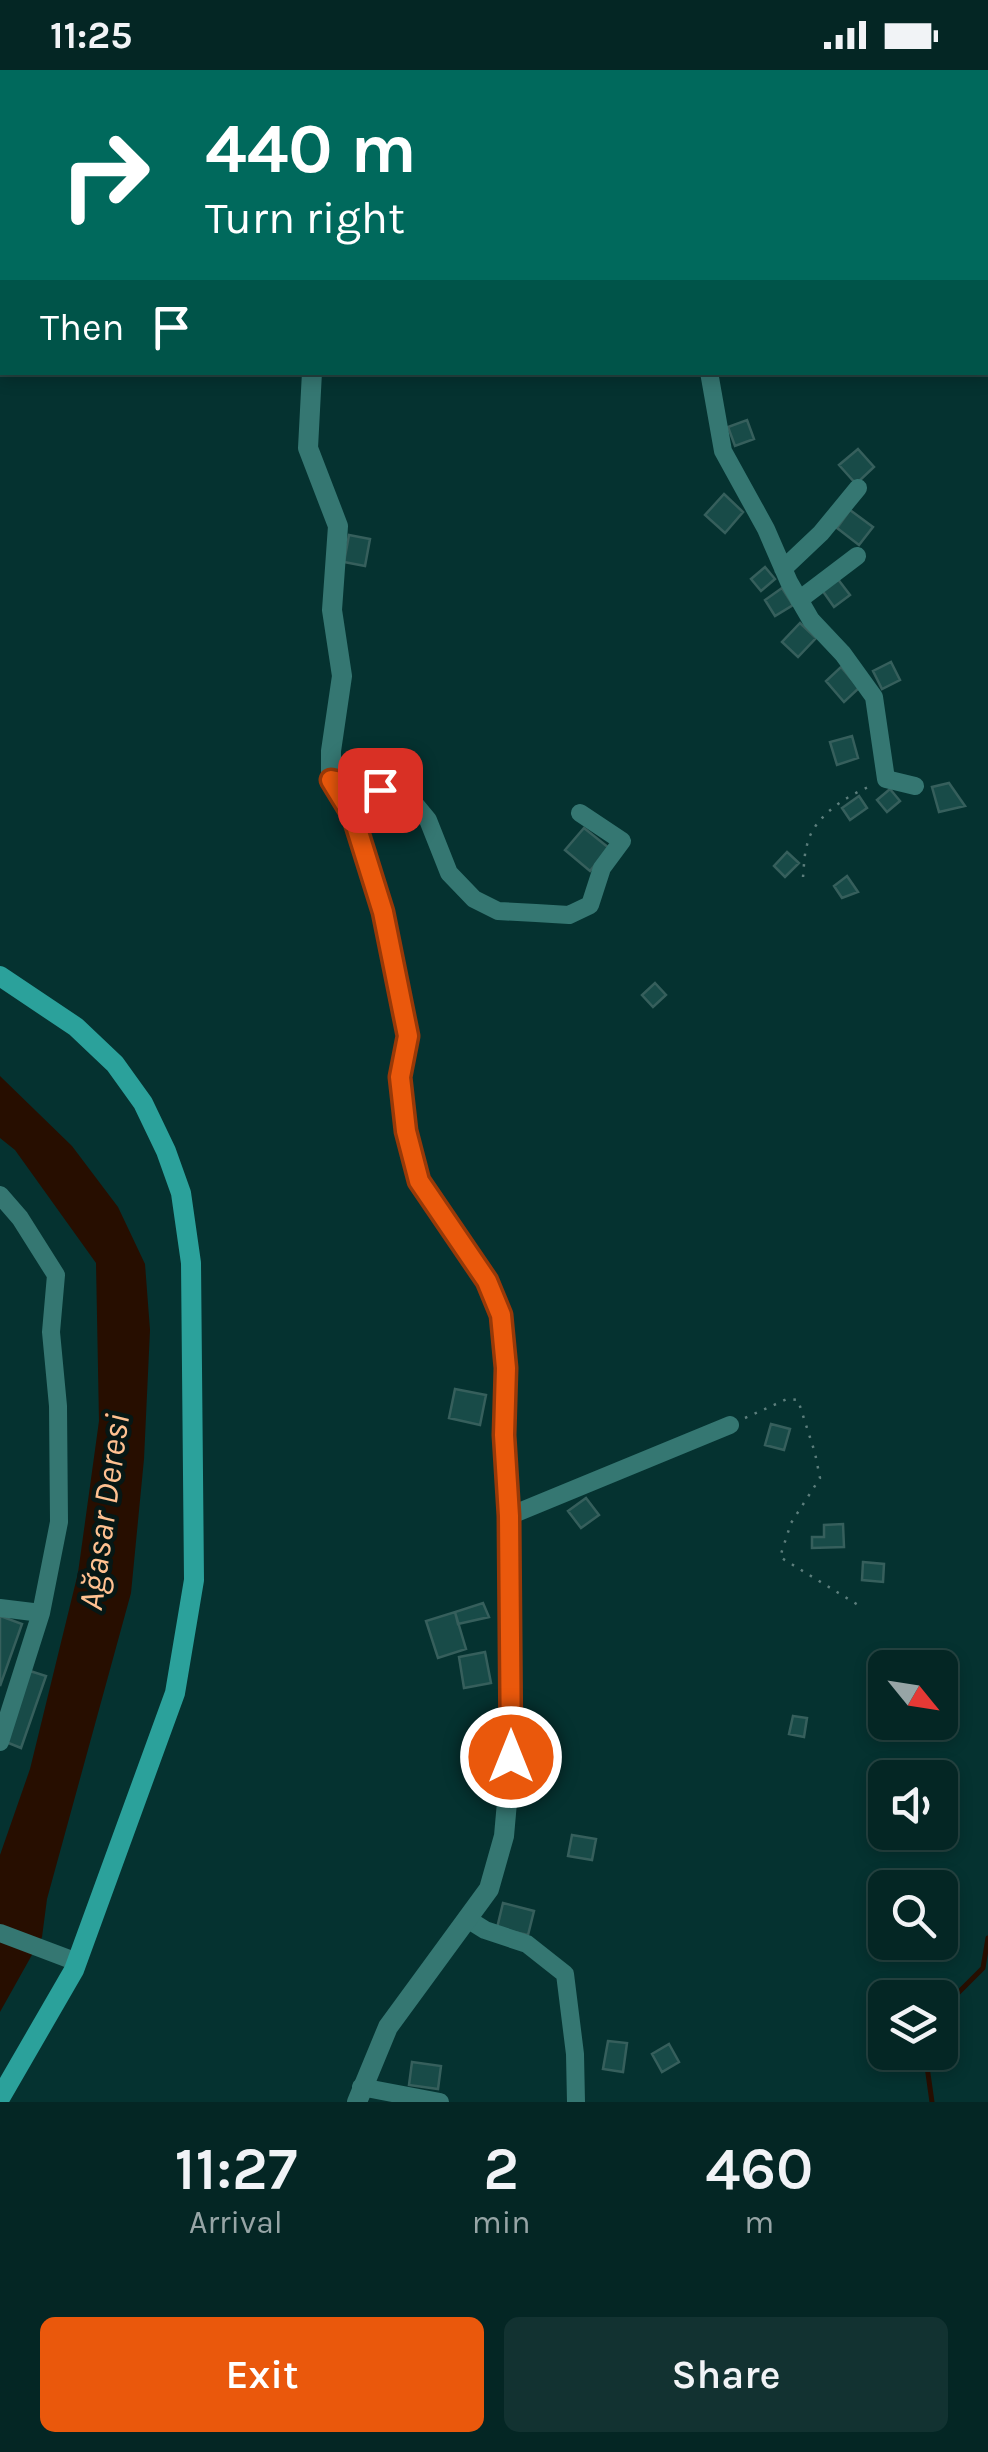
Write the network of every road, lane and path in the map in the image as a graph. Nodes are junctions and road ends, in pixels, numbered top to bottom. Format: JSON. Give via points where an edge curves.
{"nodes":[{"id":1,"x":312,"y":375,"type":"edge"},
{"id":2,"x":709,"y":375,"type":"edge"},
{"id":3,"x":858,"y":488,"type":"dead end"},
{"id":4,"x":857,"y":556,"type":"dead end"},
{"id":5,"x":783,"y":569,"type":"junction"},
{"id":6,"x":799,"y":600,"type":"junction"},
{"id":7,"x":331,"y":780,"type":"junction"},
{"id":8,"x":886,"y":780,"type":"junction"},
{"id":9,"x":914,"y":786,"type":"dead end"},
{"id":10,"x":580,"y":813,"type":"dead end"},
{"id":11,"x":803,"y":877,"type":"dead end"},
{"id":12,"x":0,"y":976,"type":"edge"},
{"id":13,"x":0,"y":1194,"type":"edge"},
{"id":14,"x":730,"y":1425,"type":"joint"},
{"id":15,"x":509,"y":1516,"type":"junction"},
{"id":16,"x":0,"y":1608,"type":"edge"},
{"id":17,"x":863,"y":1608,"type":"dead end"},
{"id":18,"x":41,"y":1613,"type":"junction"},
{"id":19,"x":0,"y":1742,"type":"edge"},
{"id":20,"x":470,"y":1920,"type":"junction"},
{"id":21,"x":0,"y":1934,"type":"edge"},
{"id":22,"x":77,"y":1962,"type":"junction"},
{"id":23,"x":359,"y":2094,"type":"edge"},
{"id":24,"x":0,"y":2098,"type":"edge"},
{"id":25,"x":440,"y":2102,"type":"edge"},
{"id":26,"x":576,"y":2102,"type":"edge"}],
"edges":[{"from":1,"to":7,"type":"street","via":[[308,448],[338,526],[332,610],[342,676]]},
{"from":2,"to":5,"type":"street","via":[[724,451]]},
{"from":3,"to":5,"type":"street"},
{"from":4,"to":6,"type":"street"},
{"from":5,"to":6,"type":"street"},
{"from":6,"to":8,"type":"street","via":[[874,697]]},
{"from":7,"to":10,"type":"street","via":[[409,796],[428,820],[448,873],[498,911],[569,915],[590,905],[602,868],[622,841]]},
{"from":7,"to":15,"type":"street","via":[[353,816],[383,912],[408,1036],[400,1077],[419,1181],[487,1281],[501,1315]]},
{"from":8,"to":9,"type":"street"},
{"from":8,"to":11,"type":"path","via":[[828,812],[807,840]]},
{"from":12,"to":22,"type":"main road","via":[[76,1027],[143,1103],[181,1192],[191,1263],[194,1580],[175,1693]]},
{"from":13,"to":18,"type":"street","via":[[56,1275],[59,1522]]},
{"from":14,"to":15,"type":"street"},
{"from":14,"to":17,"type":"path","via":[[798,1400],[820,1478],[791,1523],[780,1557]]},
{"from":15,"to":20,"type":"street","via":[[511,1757],[504,1836],[490,1889]]},
{"from":16,"to":18,"type":"street"},
{"from":18,"to":19,"type":"street"},
{"from":20,"to":23,"type":"street","via":[[388,2027]]},
{"from":20,"to":26,"type":"street","via":[[527,1944],[566,1974]]},
{"from":21,"to":22,"type":"street"},
{"from":22,"to":24,"type":"main road"},
{"from":23,"to":25,"type":"street"}]}
